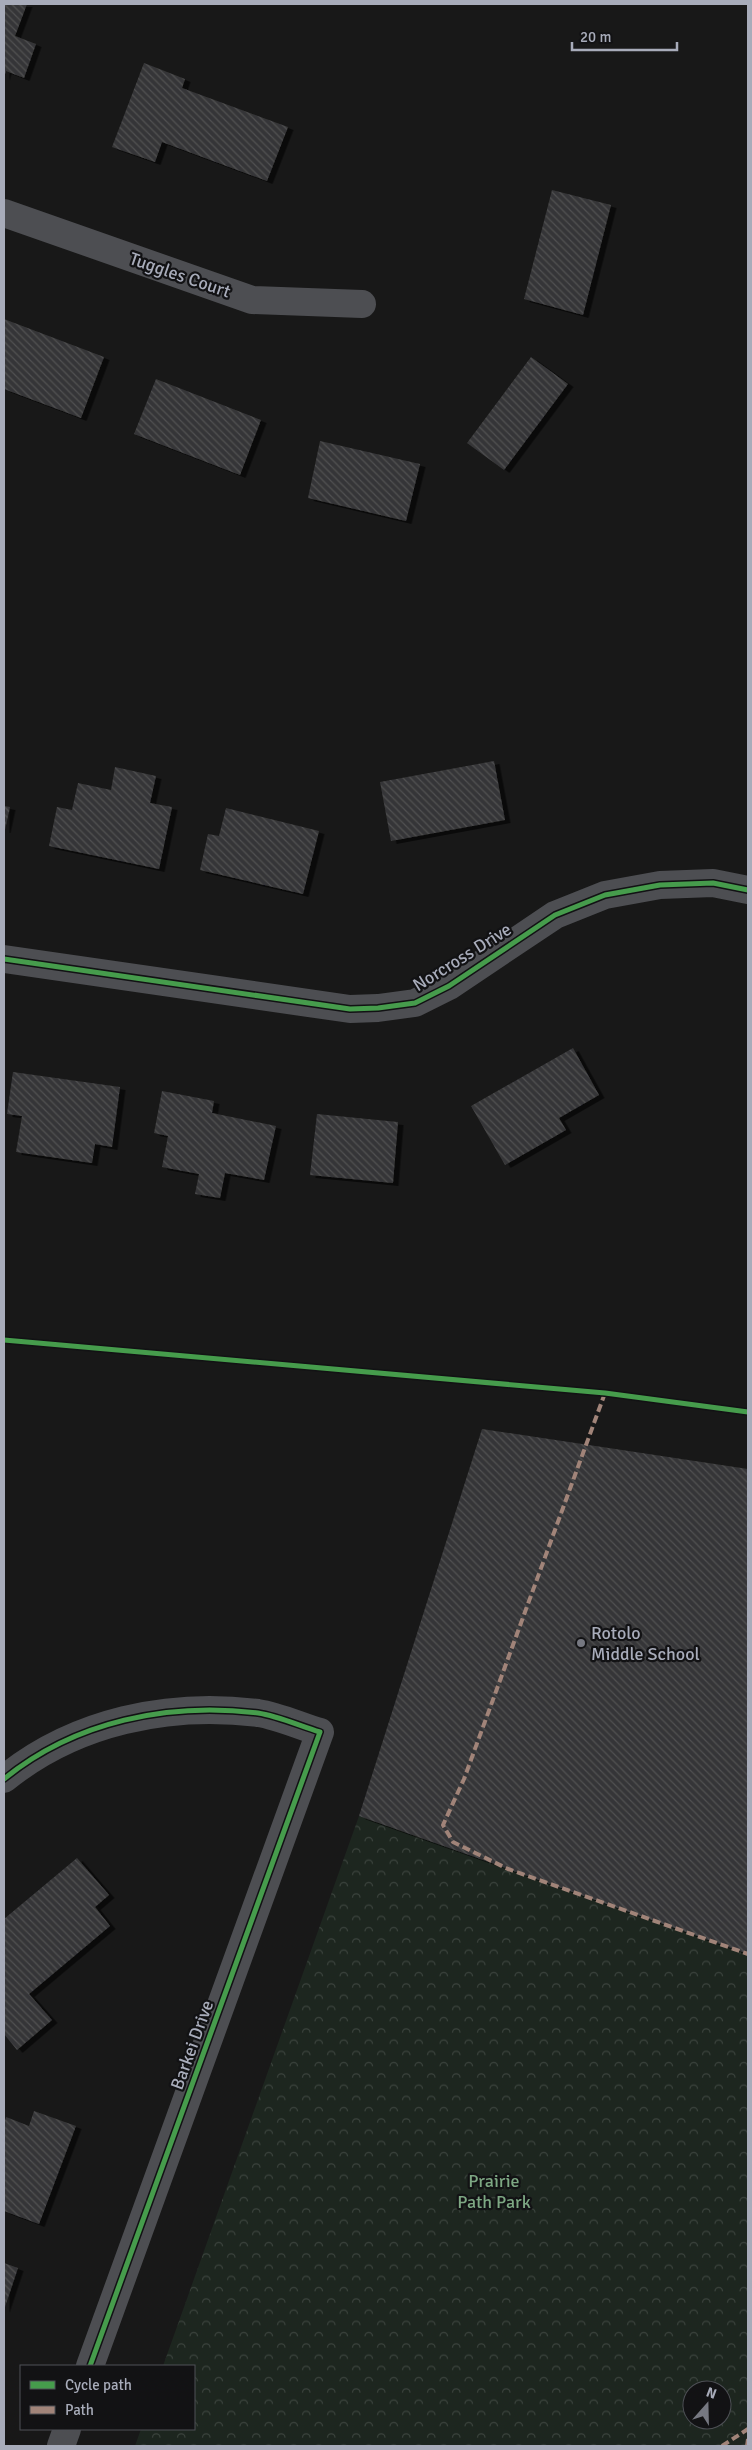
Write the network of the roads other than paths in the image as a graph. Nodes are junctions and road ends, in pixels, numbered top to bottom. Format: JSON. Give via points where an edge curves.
{"nodes":[{"id":1,"x":4,"y":213,"type":"edge"},
{"id":2,"x":362,"y":304,"type":"dead end"},
{"id":3,"x":748,"y":890,"type":"edge"},
{"id":4,"x":4,"y":959,"type":"edge"},
{"id":5,"x":4,"y":1779,"type":"edge"},
{"id":6,"x":90,"y":2365,"type":"edge"},
{"id":7,"x":68,"y":2430,"type":"edge"},
{"id":8,"x":61,"y":2446,"type":"edge"}],
"edges":[{"from":1,"to":2,"type":"street","name":"Tuggles Court","via":[[252,300]]},
{"from":3,"to":4,"type":"street","name":"Norcross Drive","via":[[713,883],[660,885],[605,895],[554,914],[449,986],[415,1003],[378,1008],[350,1009]]},
{"from":5,"to":6,"type":"street","name":"Barkei Drive","via":[[52,1746],[91,1730],[146,1715],[203,1710],[260,1714],[320,1732]]},
{"from":7,"to":8,"type":"street"}]}
